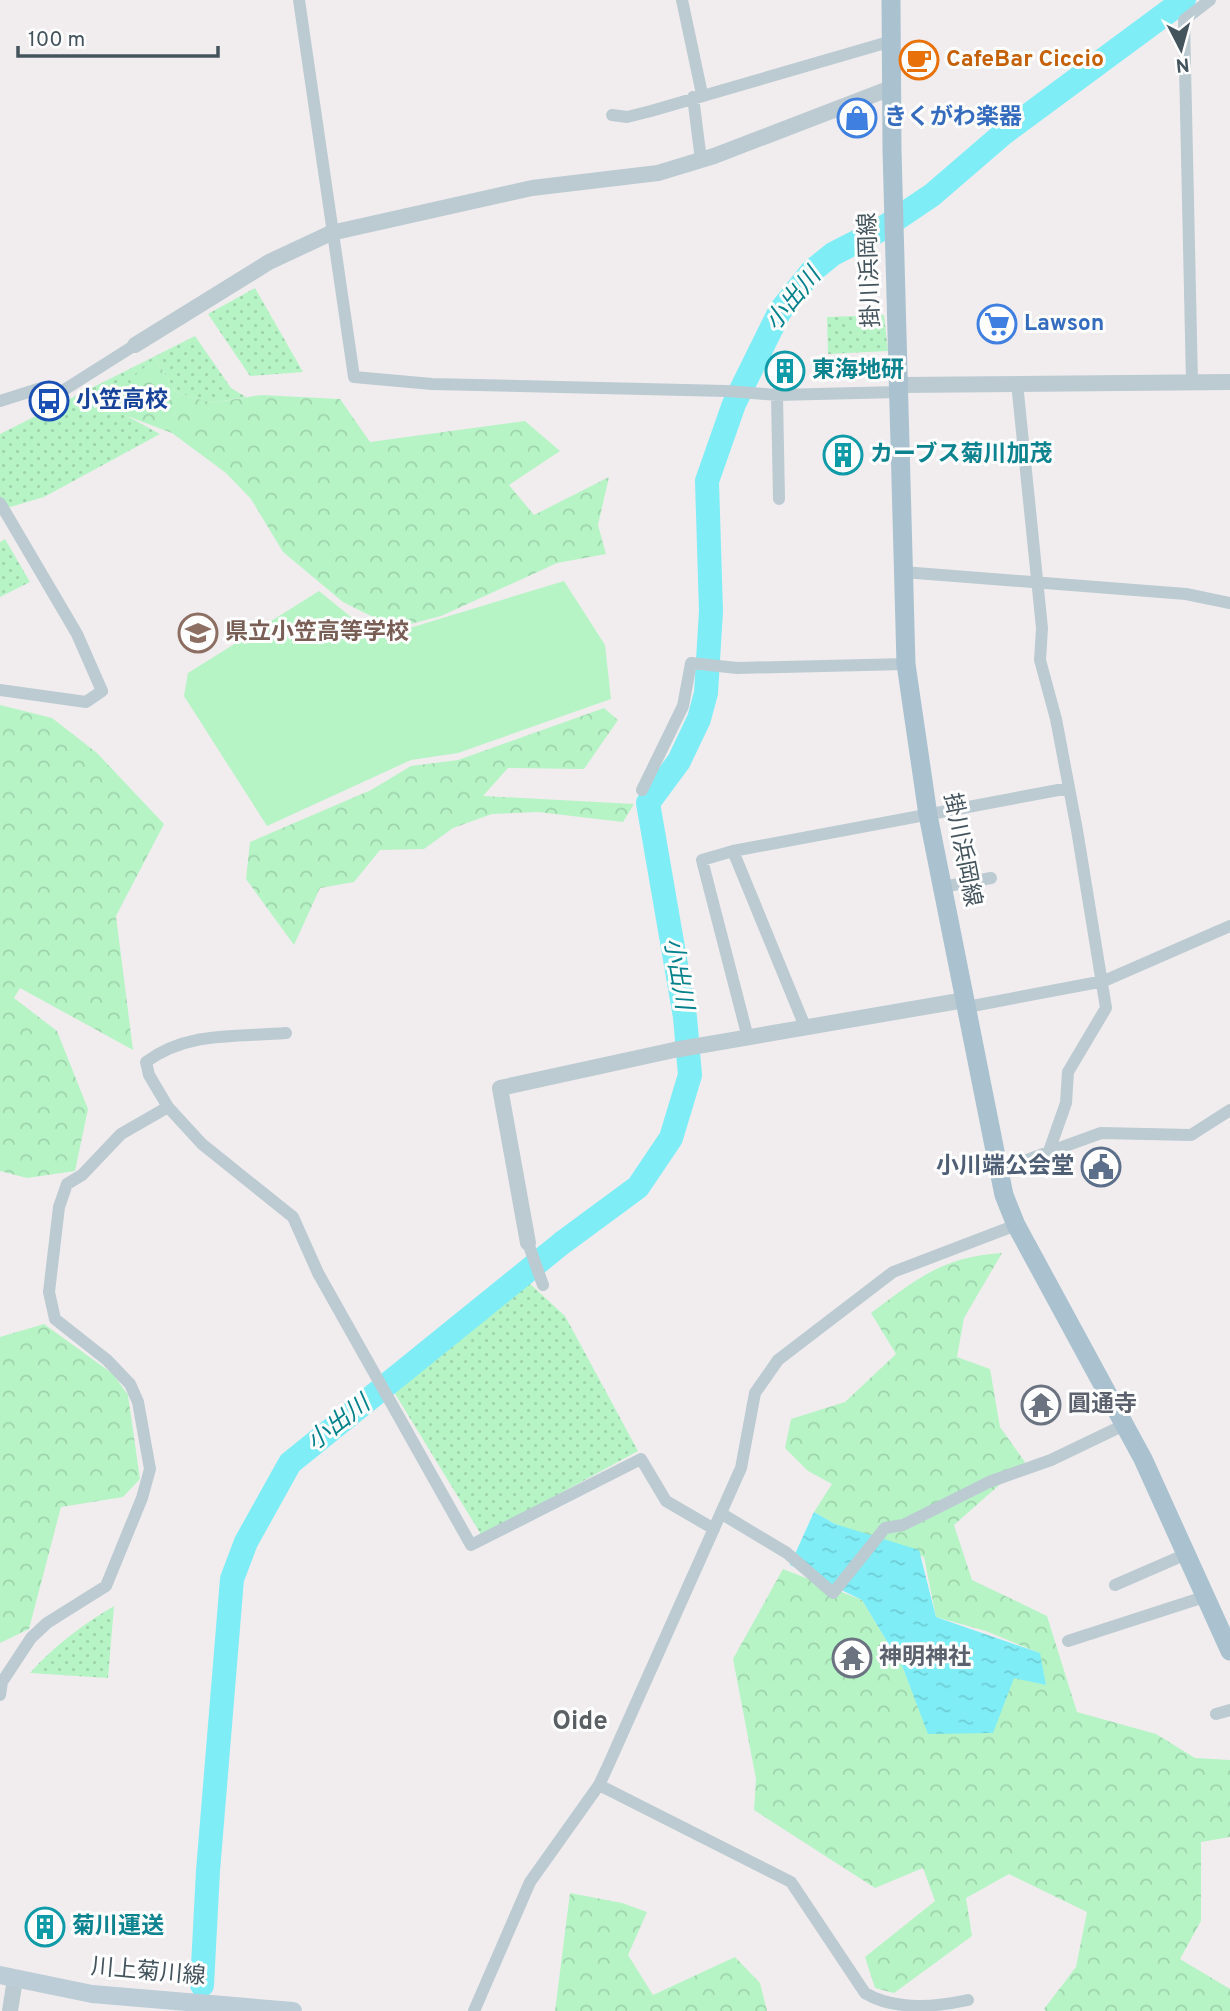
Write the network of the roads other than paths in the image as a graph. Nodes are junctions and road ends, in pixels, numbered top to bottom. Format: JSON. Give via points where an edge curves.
{"nodes":[{"id":1,"x":299,"y":0,"type":"edge"},
{"id":2,"x":682,"y":0,"type":"edge"},
{"id":3,"x":891,"y":0,"type":"edge"},
{"id":4,"x":1210,"y":0,"type":"edge"},
{"id":5,"x":892,"y":41,"type":"junction"},
{"id":6,"x":891,"y":88,"type":"junction"},
{"id":7,"x":697,"y":96,"type":"junction"},
{"id":8,"x":612,"y":115,"type":"dead end"},
{"id":9,"x":701,"y":160,"type":"junction"},
{"id":10,"x":331,"y":233,"type":"junction"},
{"id":11,"x":135,"y":345,"type":"joint"},
{"id":12,"x":1192,"y":382,"type":"junction"},
{"id":13,"x":1230,"y":382,"type":"edge"},
{"id":14,"x":1017,"y":383,"type":"junction"},
{"id":15,"x":899,"y":388,"type":"junction"},
{"id":16,"x":778,"y":395,"type":"junction"},
{"id":17,"x":0,"y":401,"type":"edge"},
{"id":18,"x":779,"y":499,"type":"dead end"},
{"id":19,"x":0,"y":503,"type":"edge"},
{"id":20,"x":903,"y":572,"type":"junction"},
{"id":21,"x":1038,"y":582,"type":"junction"},
{"id":22,"x":1230,"y":603,"type":"edge"},
{"id":23,"x":906,"y":664,"type":"junction"},
{"id":24,"x":0,"y":690,"type":"edge"},
{"id":25,"x":1069,"y":788,"type":"junction"},
{"id":26,"x":642,"y":790,"type":"dead end"},
{"id":27,"x":928,"y":815,"type":"junction"},
{"id":28,"x":733,"y":851,"type":"junction"},
{"id":29,"x":991,"y":878,"type":"dead end"},
{"id":30,"x":943,"y":887,"type":"junction"},
{"id":31,"x":1230,"y":926,"type":"edge"},
{"id":32,"x":1104,"y":981,"type":"junction"},
{"id":33,"x":966,"y":1004,"type":"junction"},
{"id":34,"x":806,"y":1028,"type":"junction"},
{"id":35,"x":286,"y":1033,"type":"dead end"},
{"id":36,"x":748,"y":1038,"type":"junction"},
{"id":37,"x":168,"y":1107,"type":"junction"},
{"id":38,"x":1230,"y":1110,"type":"edge"},
{"id":39,"x":1048,"y":1154,"type":"junction"},
{"id":40,"x":999,"y":1170,"type":"junction"},
{"id":41,"x":1016,"y":1225,"type":"junction"},
{"id":42,"x":530,"y":1250,"type":"joint"},
{"id":43,"x":542,"y":1279,"type":"dead end"},
{"id":44,"x":1124,"y":1425,"type":"junction"},
{"id":45,"x":722,"y":1514,"type":"junction"},
{"id":46,"x":714,"y":1529,"type":"junction"},
{"id":47,"x":1184,"y":1555,"type":"junction"},
{"id":48,"x":1115,"y":1585,"type":"dead end"},
{"id":49,"x":1204,"y":1597,"type":"junction"},
{"id":50,"x":1068,"y":1641,"type":"dead end"},
{"id":51,"x":1230,"y":1651,"type":"edge"},
{"id":52,"x":0,"y":1695,"type":"edge"},
{"id":53,"x":1230,"y":1710,"type":"edge"},
{"id":54,"x":1216,"y":1714,"type":"dead end"},
{"id":55,"x":599,"y":1785,"type":"junction"},
{"id":56,"x":7,"y":1977,"type":"edge"},
{"id":57,"x":968,"y":2000,"type":"dead end"},
{"id":58,"x":10,"y":2011,"type":"edge"},
{"id":59,"x":293,"y":2011,"type":"edge"},
{"id":60,"x":474,"y":2011,"type":"edge"}],
"edges":[{"from":1,"to":10,"type":"street"},
{"from":2,"to":7,"type":"street"},
{"from":3,"to":5,"type":"main road","name":"掛川浜岡線"},
{"from":4,"to":12,"type":"street","via":[[1184,20]]},
{"from":5,"to":6,"type":"main road","name":"掛川浜岡線"},
{"from":5,"to":7,"type":"street"},
{"from":6,"to":9,"type":"street"},
{"from":6,"to":15,"type":"main road","name":"掛川浜岡線"},
{"from":7,"to":8,"type":"street","via":[[627,117]]},
{"from":7,"to":9,"type":"street"},
{"from":9,"to":10,"type":"street","via":[[658,173],[532,188]]},
{"from":10,"to":11,"type":"street","via":[[269,262]]},
{"from":10,"to":16,"type":"street","via":[[354,377]]},
{"from":11,"to":17,"type":"street","via":[[56,395],[41,388]]},
{"from":12,"to":13,"type":"street"},
{"from":12,"to":14,"type":"street"},
{"from":14,"to":15,"type":"street"},
{"from":14,"to":21,"type":"street"},
{"from":15,"to":16,"type":"street"},
{"from":15,"to":20,"type":"main road","name":"掛川浜岡線"},
{"from":16,"to":18,"type":"street"},
{"from":19,"to":24,"type":"street","via":[[77,634],[102,691],[86,702]]},
{"from":20,"to":21,"type":"street"},
{"from":20,"to":23,"type":"main road","name":"掛川浜岡線"},
{"from":21,"to":22,"type":"street","via":[[1186,594]]},
{"from":21,"to":25,"type":"street","via":[[1040,660]]},
{"from":23,"to":26,"type":"street","via":[[691,663],[683,706]]},
{"from":23,"to":27,"type":"main road","name":"掛川浜岡線"},
{"from":25,"to":27,"type":"street"},
{"from":25,"to":32,"type":"street"},
{"from":27,"to":28,"type":"street"},
{"from":27,"to":30,"type":"main road","name":"掛川浜岡線"},
{"from":28,"to":34,"type":"street"},
{"from":28,"to":36,"type":"street","via":[[702,860]]},
{"from":29,"to":30,"type":"street"},
{"from":30,"to":33,"type":"main road","name":"掛川浜岡線"},
{"from":31,"to":32,"type":"street"},
{"from":32,"to":33,"type":"street"},
{"from":32,"to":39,"type":"street","via":[[1106,1008],[1068,1072],[1066,1103]]},
{"from":33,"to":34,"type":"street"},
{"from":33,"to":40,"type":"main road","name":"掛川浜岡線"},
{"from":34,"to":36,"type":"street"},
{"from":35,"to":37,"type":"street","via":[[201,1037],[155,1055],[146,1062],[149,1075]]},
{"from":36,"to":42,"type":"street","via":[[500,1087]]},
{"from":37,"to":46,"type":"street","via":[[202,1144],[293,1217],[318,1272],[471,1545],[641,1459],[666,1501]]},
{"from":37,"to":52,"type":"street","via":[[121,1134],[82,1175],[67,1184],[59,1206],[49,1292],[55,1319],[130,1384],[146,1444],[148,1484],[106,1586],[47,1623],[32,1638],[2,1682]]},
{"from":38,"to":39,"type":"street","via":[[1191,1135],[1101,1133]]},
{"from":39,"to":40,"type":"street"},
{"from":40,"to":41,"type":"main road","name":"掛川浜岡線"},
{"from":41,"to":44,"type":"main road","name":"掛川浜岡線"},
{"from":41,"to":45,"type":"street","via":[[893,1272],[778,1360],[755,1393],[741,1468]]},
{"from":42,"to":43,"type":"street"},
{"from":44,"to":45,"type":"street","via":[[1051,1460],[989,1482],[903,1525],[885,1528],[833,1593],[787,1553]]},
{"from":44,"to":47,"type":"main road","name":"掛川浜岡線"},
{"from":45,"to":46,"type":"street"},
{"from":46,"to":55,"type":"street"},
{"from":47,"to":48,"type":"street"},
{"from":47,"to":49,"type":"main road","name":"掛川浜岡線"},
{"from":49,"to":50,"type":"street"},
{"from":49,"to":51,"type":"main road","name":"掛川浜岡線"},
{"from":53,"to":54,"type":"street"},
{"from":55,"to":57,"type":"street","via":[[792,1882],[865,1993],[877,2000],[934,2007]]},
{"from":55,"to":60,"type":"street","via":[[530,1882]]},
{"from":56,"to":58,"type":"street"},
{"from":56,"to":59,"type":"main road","name":"川上菊川線","via":[[92,1994]]}]}
